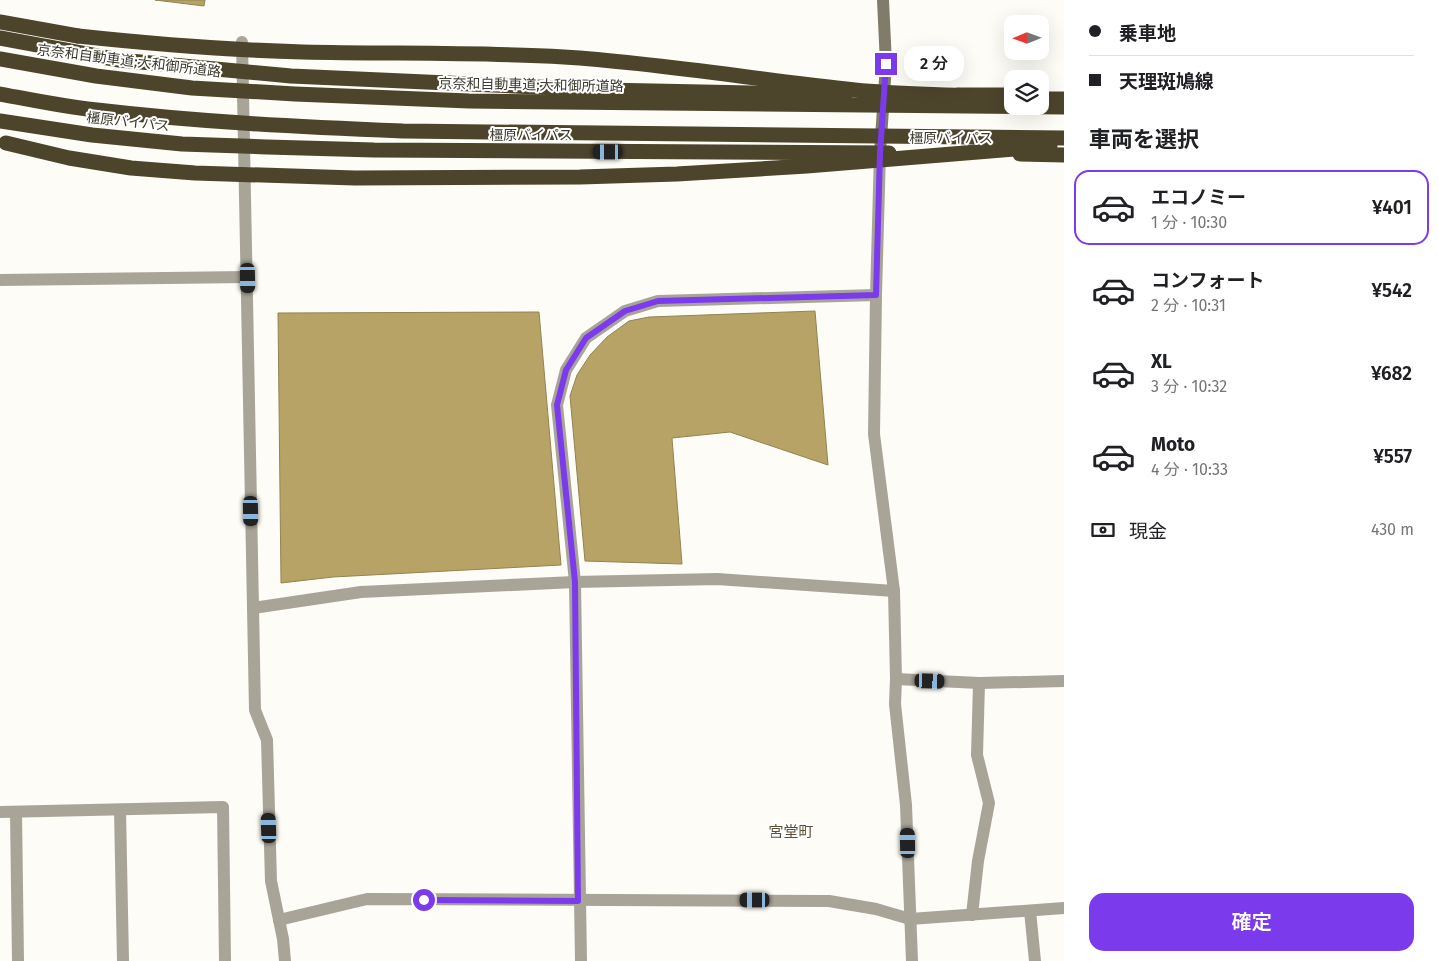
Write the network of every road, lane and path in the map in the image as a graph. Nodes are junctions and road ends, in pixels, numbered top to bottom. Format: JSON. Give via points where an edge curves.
{"nodes":[{"id":1,"x":883,"y":0,"type":"edge"},
{"id":2,"x":0,"y":22,"type":"edge"},
{"id":3,"x":0,"y":38,"type":"edge"},
{"id":4,"x":242,"y":42,"type":"dead end"},
{"id":5,"x":0,"y":59,"type":"edge"},
{"id":6,"x":242,"y":72,"type":"junction"},
{"id":7,"x":0,"y":94,"type":"edge"},
{"id":8,"x":1049,"y":94,"type":"edge"},
{"id":9,"x":1064,"y":94,"type":"edge"},
{"id":10,"x":885,"y":96,"type":"junction"},
{"id":11,"x":1004,"y":96,"type":"edge"},
{"id":12,"x":1004,"y":96,"type":"edge"},
{"id":13,"x":1049,"y":99,"type":"edge"},
{"id":14,"x":1064,"y":99,"type":"edge"},
{"id":15,"x":1064,"y":107,"type":"edge"},
{"id":16,"x":0,"y":121,"type":"edge"},
{"id":17,"x":1064,"y":138,"type":"edge"},
{"id":18,"x":3,"y":142,"type":"edge"},
{"id":19,"x":1064,"y":145,"type":"edge"},
{"id":20,"x":244,"y":146,"type":"junction"},
{"id":21,"x":880,"y":153,"type":"junction"},
{"id":22,"x":1064,"y":155,"type":"edge"},
{"id":23,"x":248,"y":278,"type":"junction"},
{"id":24,"x":0,"y":280,"type":"edge"},
{"id":25,"x":876,"y":295,"type":"junction"},
{"id":26,"x":575,"y":582,"type":"junction"},
{"id":27,"x":894,"y":591,"type":"junction"},
{"id":28,"x":253,"y":608,"type":"junction"},
{"id":29,"x":896,"y":679,"type":"junction"},
{"id":30,"x":1064,"y":681,"type":"edge"},
{"id":31,"x":979,"y":683,"type":"junction"},
{"id":32,"x":120,"y":810,"type":"junction"},
{"id":33,"x":0,"y":812,"type":"edge"},
{"id":34,"x":16,"y":812,"type":"junction"},
{"id":35,"x":578,"y":901,"type":"junction"},
{"id":36,"x":1064,"y":908,"type":"edge"},
{"id":37,"x":1030,"y":911,"type":"junction"},
{"id":38,"x":972,"y":915,"type":"junction"},
{"id":39,"x":910,"y":919,"type":"junction"},
{"id":40,"x":278,"y":920,"type":"junction"},
{"id":41,"x":18,"y":961,"type":"edge"},
{"id":42,"x":123,"y":961,"type":"edge"},
{"id":43,"x":225,"y":961,"type":"edge"},
{"id":44,"x":285,"y":961,"type":"edge"},
{"id":45,"x":580,"y":961,"type":"edge"},
{"id":46,"x":912,"y":961,"type":"edge"},
{"id":47,"x":1035,"y":961,"type":"edge"}],
"edges":[{"from":1,"to":10,"type":"main road"},
{"from":2,"to":12,"type":"highway","bridge":true,"via":[[149,44],[302,52],[564,57],[858,90]]},
{"from":3,"to":6,"type":"highway","via":[[119,60]]},
{"from":4,"to":6,"type":"street"},
{"from":5,"to":15,"type":"highway","name":"京奈和自動車道;大和御所道路","bridge":true,"via":[[192,88],[295,94],[469,101]]},
{"from":6,"to":10,"type":"highway","via":[[604,90]]},
{"from":6,"to":20,"type":"street"},
{"from":7,"to":17,"type":"highway","bridge":true,"via":[[95,110],[294,127]]},
{"from":8,"to":9,"type":"highway"},
{"from":10,"to":11,"type":"highway"},
{"from":10,"to":21,"type":"main road"},
{"from":13,"to":14,"type":"highway"},
{"from":16,"to":20,"type":"highway","name":"橿原バイパス","via":[[92,135]]},
{"from":18,"to":19,"type":"highway","bridge":true,"via":[[69,158],[131,168],[355,178],[677,174]]},
{"from":20,"to":21,"type":"highway","name":"橿原バイパス"},
{"from":20,"to":23,"type":"street"},
{"from":21,"to":22,"type":"highway","name":"橿原バイパス"},
{"from":21,"to":25,"type":"street"},
{"from":23,"to":24,"type":"street"},
{"from":23,"to":28,"type":"street"},
{"from":25,"to":26,"type":"street","via":[[658,301],[625,311],[586,338],[566,370],[557,405]]},
{"from":25,"to":27,"type":"street","via":[[874,434]]},
{"from":26,"to":27,"type":"street","via":[[717,579]]},
{"from":26,"to":28,"type":"street","via":[[361,592]]},
{"from":26,"to":35,"type":"street"},
{"from":27,"to":29,"type":"street"},
{"from":28,"to":40,"type":"street","via":[[255,710],[267,740],[271,881]]},
{"from":29,"to":31,"type":"street"},
{"from":29,"to":39,"type":"street","via":[[895,704],[906,805]]},
{"from":30,"to":31,"type":"street"},
{"from":31,"to":38,"type":"street","via":[[977,755],[989,803]]},
{"from":32,"to":34,"type":"street"},
{"from":32,"to":42,"type":"street"},
{"from":32,"to":43,"type":"street","via":[[223,807]]},
{"from":33,"to":34,"type":"street"},
{"from":34,"to":41,"type":"street"},
{"from":35,"to":39,"type":"street","via":[[830,900]]},
{"from":35,"to":40,"type":"street","via":[[367,900]]},
{"from":35,"to":45,"type":"street"},
{"from":36,"to":37,"type":"street"},
{"from":37,"to":38,"type":"street"},
{"from":37,"to":47,"type":"street"},
{"from":38,"to":39,"type":"street"},
{"from":39,"to":46,"type":"street"},
{"from":40,"to":44,"type":"street"}]}
